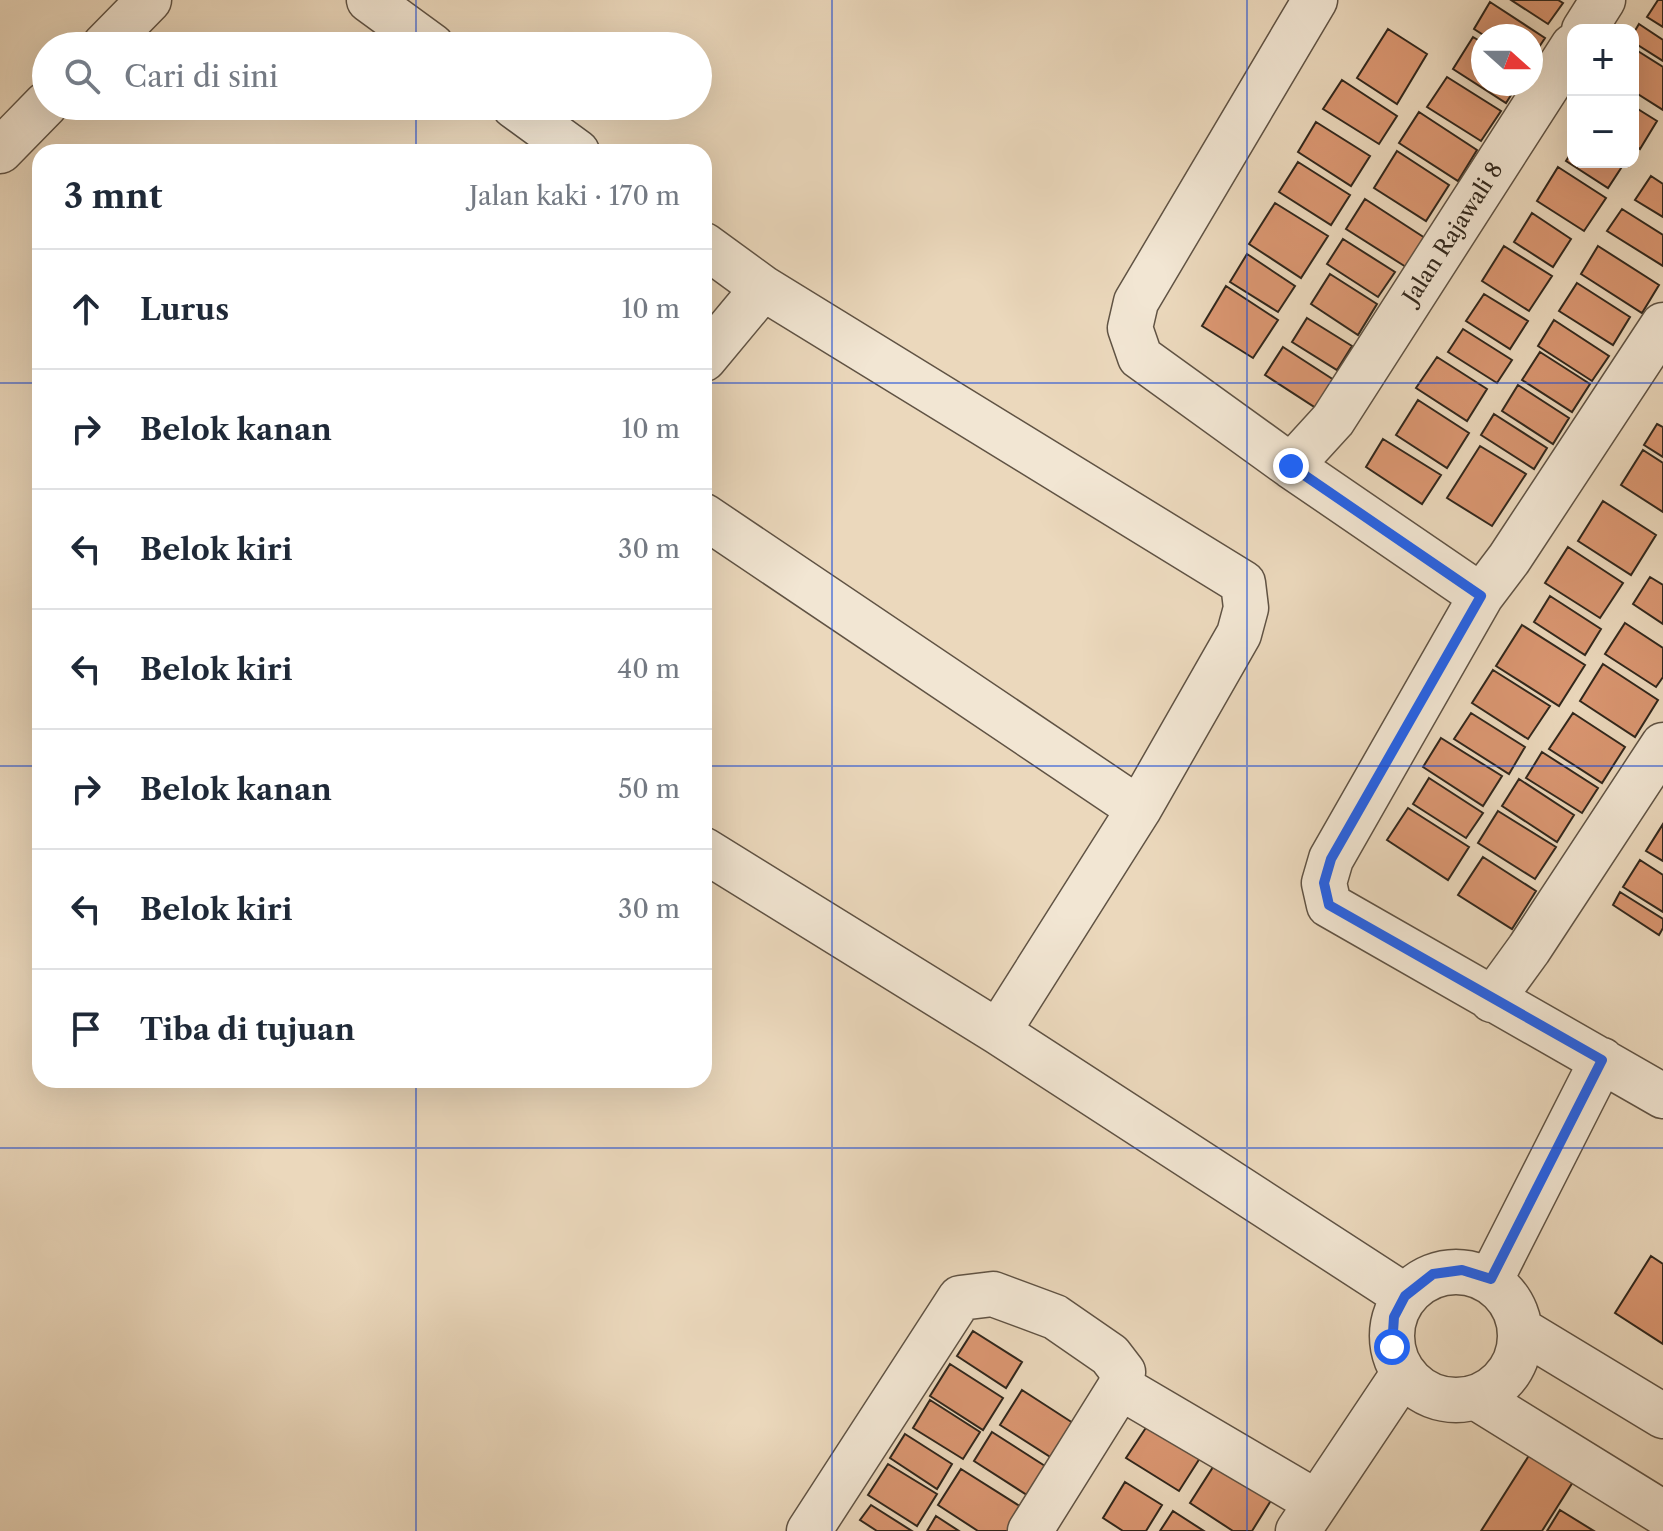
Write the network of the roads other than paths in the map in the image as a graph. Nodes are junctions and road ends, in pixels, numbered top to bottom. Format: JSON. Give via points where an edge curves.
{"nodes":[{"id":1,"x":149,"y":0,"type":"edge"},
{"id":2,"x":369,"y":0,"type":"edge"},
{"id":3,"x":1315,"y":0,"type":"edge"},
{"id":4,"x":1603,"y":0,"type":"edge"},
{"id":5,"x":1588,"y":24,"type":"edge"},
{"id":6,"x":118,"y":32,"type":"edge"},
{"id":7,"x":413,"y":32,"type":"edge"},
{"id":8,"x":1567,"y":55,"type":"edge"},
{"id":9,"x":32,"y":118,"type":"edge"},
{"id":10,"x":533,"y":120,"type":"edge"},
{"id":11,"x":566,"y":144,"type":"edge"},
{"id":12,"x":0,"y":151,"type":"edge"},
{"id":13,"x":712,"y":251,"type":"edge"},
{"id":14,"x":763,"y":288,"type":"junction"},
{"id":15,"x":1663,"y":325,"type":"edge"},
{"id":16,"x":712,"y":349,"type":"edge"},
{"id":17,"x":1291,"y":466,"type":"junction"},
{"id":18,"x":712,"y":521,"type":"edge"},
{"id":19,"x":1481,"y":596,"type":"junction"},
{"id":20,"x":1663,"y":745,"type":"edge"},
{"id":21,"x":1139,"y":809,"type":"junction"},
{"id":22,"x":712,"y":855,"type":"edge"},
{"id":23,"x":1492,"y":1000,"type":"junction"},
{"id":24,"x":998,"y":1032,"type":"junction"},
{"id":25,"x":1602,"y":1060,"type":"junction"},
{"id":26,"x":1663,"y":1096,"type":"edge"},
{"id":27,"x":1491,"y":1279,"type":"junction"},
{"id":28,"x":1405,"y":1296,"type":"junction"},
{"id":29,"x":1521,"y":1330,"type":"junction"},
{"id":30,"x":1403,"y":1374,"type":"junction"},
{"id":31,"x":1120,"y":1387,"type":"junction"},
{"id":32,"x":1477,"y":1398,"type":"junction"},
{"id":33,"x":1663,"y":1416,"type":"edge"},
{"id":34,"x":1663,"y":1513,"type":"edge"},
{"id":35,"x":1307,"y":1516,"type":"edge"},
{"id":36,"x":809,"y":1531,"type":"edge"},
{"id":37,"x":1030,"y":1531,"type":"edge"}],
"edges":[{"from":1,"to":6,"type":"street"},
{"from":2,"to":7,"type":"street"},
{"from":3,"to":17,"type":"street","via":[[1136,302],[1130,328],[1140,357]]},
{"from":4,"to":5,"type":"street"},
{"from":8,"to":17,"type":"street","name":"Jalan Rajawali 8","via":[[1333,420]]},
{"from":9,"to":12,"type":"street"},
{"from":10,"to":11,"type":"street"},
{"from":13,"to":14,"type":"street"},
{"from":14,"to":16,"type":"street"},
{"from":14,"to":21,"type":"street","via":[[1243,583],[1246,608],[1239,634]]},
{"from":15,"to":19,"type":"street"},
{"from":17,"to":19,"type":"street"},
{"from":18,"to":21,"type":"street"},
{"from":19,"to":23,"type":"street","via":[[1331,859],[1324,883],[1329,905]]},
{"from":20,"to":23,"type":"street"},
{"from":21,"to":24,"type":"street"},
{"from":22,"to":24,"type":"street"},
{"from":23,"to":25,"type":"street"},
{"from":24,"to":28,"type":"street"},
{"from":25,"to":26,"type":"street"},
{"from":25,"to":27,"type":"street"},
{"from":27,"to":28,"type":"street","via":[[1462,1270],[1433,1274]]},
{"from":27,"to":29,"type":"street","via":[[1512,1301]]},
{"from":28,"to":30,"type":"street","via":[[1394,1317],[1392,1347]]},
{"from":29,"to":32,"type":"street","via":[[1517,1358],[1501,1383]]},
{"from":29,"to":33,"type":"street"},
{"from":30,"to":32,"type":"street","via":[[1442,1400]]},
{"from":30,"to":35,"type":"street"},
{"from":31,"to":35,"type":"street"},
{"from":31,"to":36,"type":"street","via":[[1123,1372],[1110,1355],[1055,1317],[993,1294],[960,1298]]},
{"from":31,"to":37,"type":"street"},
{"from":32,"to":34,"type":"street"}]}
